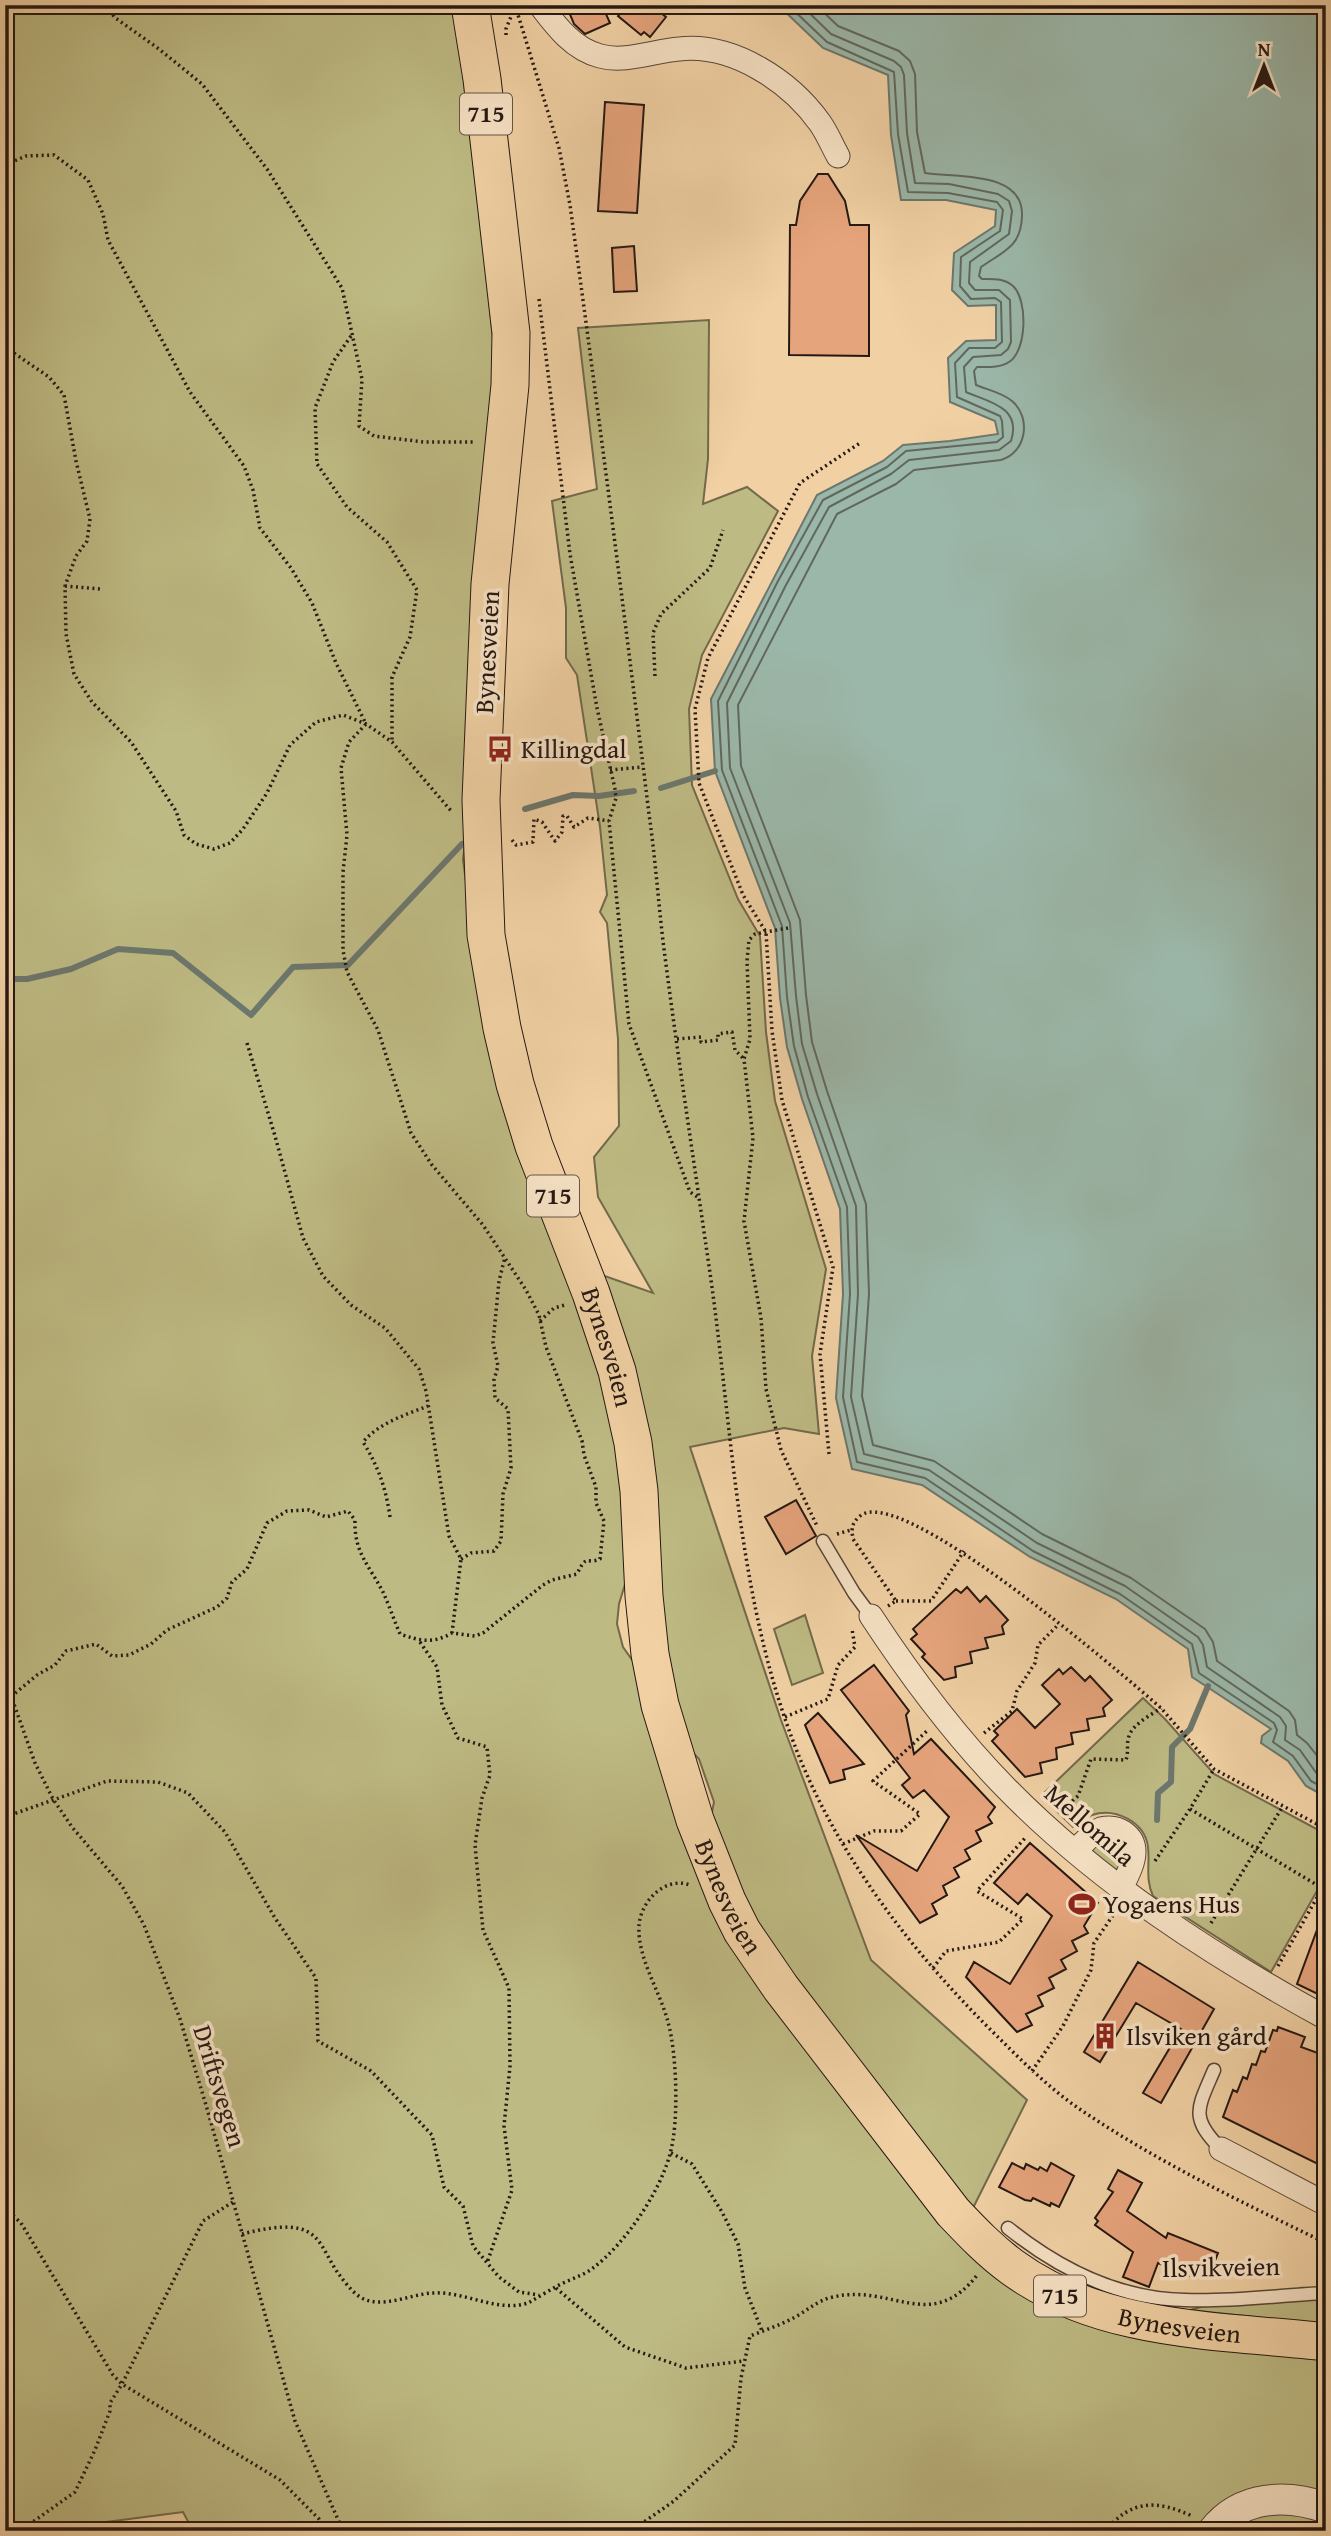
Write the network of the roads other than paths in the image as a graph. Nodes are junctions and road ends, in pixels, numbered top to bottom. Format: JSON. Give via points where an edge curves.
{"nodes":[{"id":1,"x":470,"y":5,"type":"edge"},
{"id":2,"x":540,"y":5,"type":"edge"},
{"id":3,"x":838,"y":156,"type":"dead end"},
{"id":4,"x":823,"y":1541,"type":"road end"},
{"id":5,"x":872,"y":1616,"type":"joint"},
{"id":6,"x":1075,"y":1851,"type":"junction"},
{"id":7,"x":1125,"y":1891,"type":"junction"},
{"id":8,"x":1326,"y":2018,"type":"edge"},
{"id":9,"x":1214,"y":2070,"type":"dead end"},
{"id":10,"x":1221,"y":2149,"type":"joint"},
{"id":11,"x":1326,"y":2204,"type":"edge"},
{"id":12,"x":1008,"y":2228,"type":"dead end"},
{"id":13,"x":1326,"y":2293,"type":"edge"},
{"id":14,"x":1326,"y":2342,"type":"edge"},
{"id":15,"x":1326,"y":2508,"type":"edge"},
{"id":16,"x":1215,"y":2528,"type":"edge"}],
"edges":[{"from":1,"to":14,"type":"main road","name":"Bynesveien","number":"715","via":[[511,333],[506,438],[490,584],[481,800],[486,935],[515,1084],[617,1371],[634,1455],[647,1628],[660,1705],[695,1820],[742,1931],[781,1988],[953,2212],[1012,2268],[1080,2305],[1117,2316]]},
{"from":2,"to":3,"type":"street","via":[[566,37],[602,57],[705,48],[751,64],[804,103]]},
{"from":4,"to":5,"type":"lane"},
{"from":5,"to":6,"type":"street","name":"Mellomila","via":[[944,1718],[1005,1787]]},
{"from":6,"to":7,"type":"street","name":"Mellomila"},
{"from":6,"to":7,"type":"street","via":[[1103,1829],[1127,1835],[1134,1859]]},
{"from":7,"to":8,"type":"street","name":"Mellomila","via":[[1267,1986]]},
{"from":9,"to":10,"type":"lane","via":[[1199,2113],[1206,2134]]},
{"from":10,"to":11,"type":"street"},
{"from":12,"to":13,"type":"lane","name":"Ilsvikveien","via":[[1072,2271],[1156,2298],[1185,2301]]},
{"from":15,"to":16,"type":"street","via":[[1306,2501],[1269,2499],[1239,2510]]}]}
